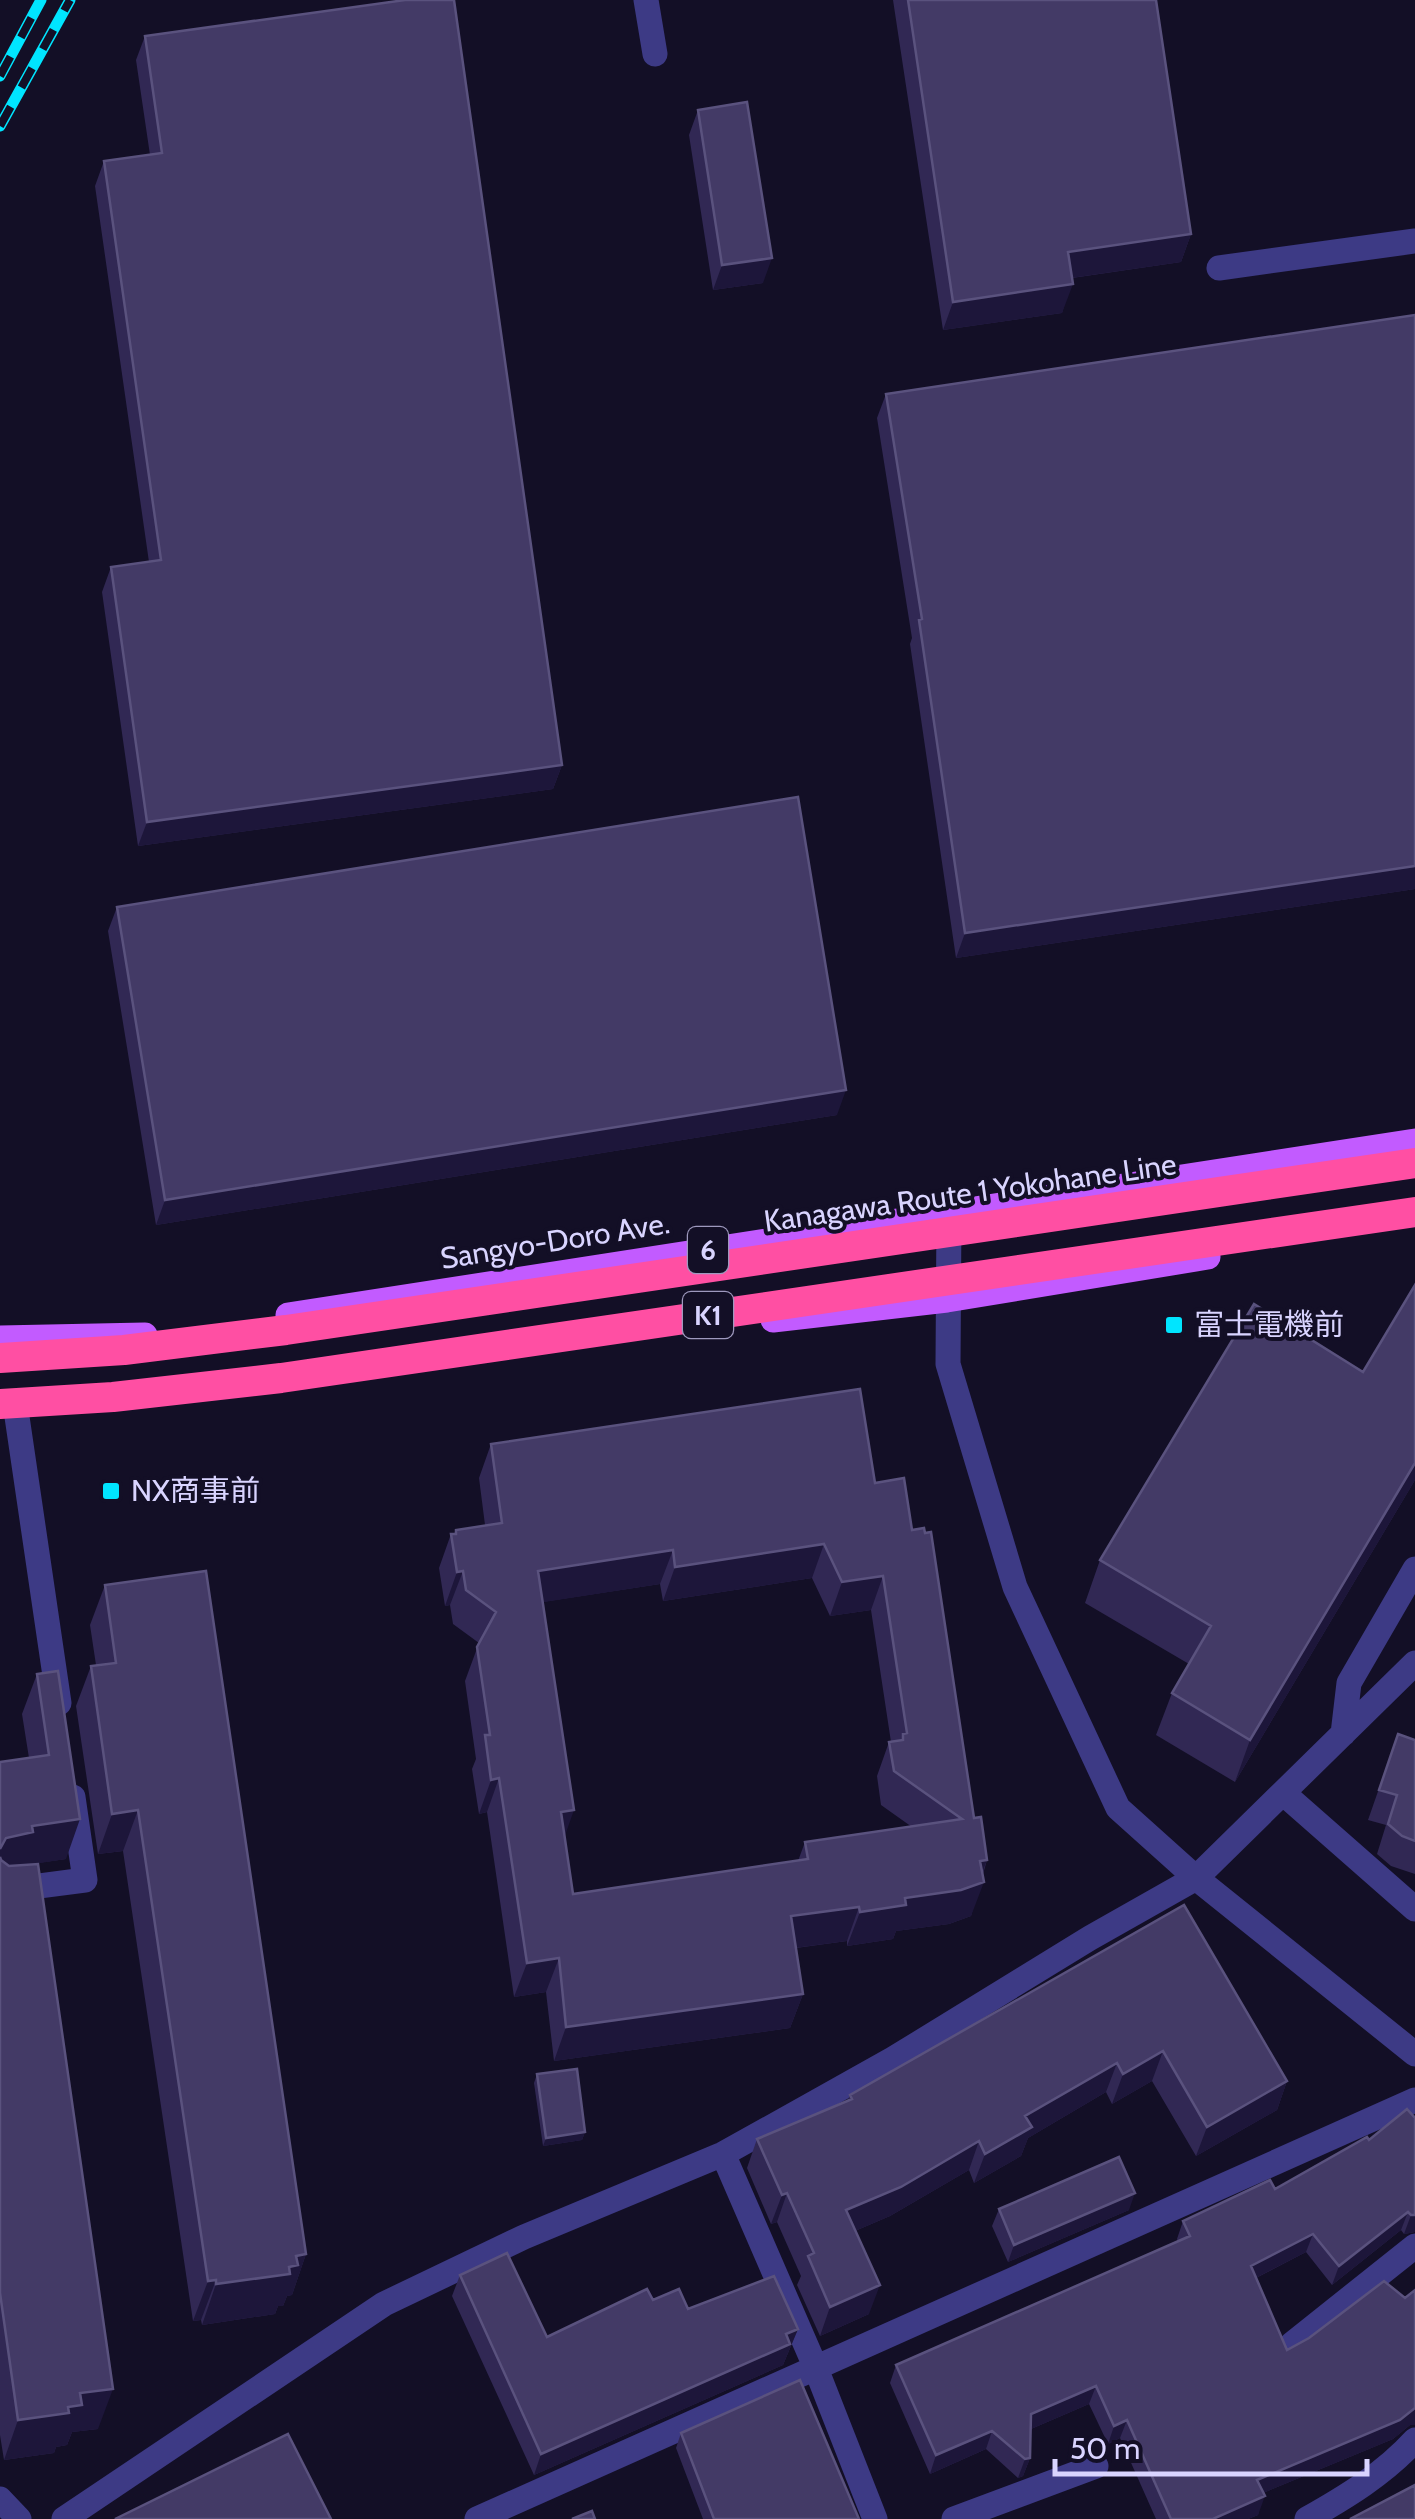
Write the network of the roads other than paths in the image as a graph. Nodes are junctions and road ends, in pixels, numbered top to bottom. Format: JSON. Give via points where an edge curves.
{"nodes":[{"id":1,"x":646,"y":0,"type":"edge"},
{"id":2,"x":655,"y":54,"type":"dead end"},
{"id":3,"x":1415,"y":241,"type":"edge"},
{"id":4,"x":1219,"y":268,"type":"dead end"},
{"id":5,"x":1415,"y":1142,"type":"edge"},
{"id":6,"x":1415,"y":1163,"type":"edge"},
{"id":7,"x":1415,"y":1212,"type":"edge"},
{"id":8,"x":949,"y":1213,"type":"junction"},
{"id":9,"x":1415,"y":1222,"type":"edge"},
{"id":10,"x":946,"y":1300,"type":"junction"},
{"id":11,"x":0,"y":1338,"type":"edge"},
{"id":12,"x":0,"y":1358,"type":"edge"},
{"id":13,"x":5,"y":1408,"type":"edge"},
{"id":14,"x":1415,"y":1569,"type":"edge"},
{"id":15,"x":1415,"y":1663,"type":"edge"},
{"id":16,"x":62,"y":1726,"type":"edge"},
{"id":17,"x":1343,"y":1734,"type":"junction"},
{"id":18,"x":68,"y":1764,"type":"edge"},
{"id":19,"x":1283,"y":1793,"type":"junction"},
{"id":20,"x":1196,"y":1878,"type":"junction"},
{"id":21,"x":0,"y":1891,"type":"edge"},
{"id":22,"x":1415,"y":1909,"type":"edge"},
{"id":23,"x":1415,"y":2054,"type":"edge"},
{"id":24,"x":1415,"y":2100,"type":"edge"},
{"id":25,"x":723,"y":2154,"type":"junction"},
{"id":26,"x":1415,"y":2246,"type":"edge"},
{"id":27,"x":1292,"y":2344,"type":"edge"},
{"id":28,"x":814,"y":2366,"type":"junction"},
{"id":29,"x":1414,"y":2443,"type":"edge"},
{"id":30,"x":1096,"y":2466,"type":"dead end"},
{"id":31,"x":0,"y":2499,"type":"edge"},
{"id":32,"x":18,"y":2519,"type":"edge"},
{"id":33,"x":64,"y":2519,"type":"edge"},
{"id":34,"x":477,"y":2519,"type":"edge"},
{"id":35,"x":875,"y":2519,"type":"edge"},
{"id":36,"x":954,"y":2519,"type":"edge"},
{"id":37,"x":1307,"y":2519,"type":"edge"}],
"edges":[{"from":1,"to":2,"type":"street"},
{"from":3,"to":4,"type":"street"},
{"from":5,"to":8,"type":"main road","name":"Sangyo-Doro Ave.","number":"6"},
{"from":6,"to":12,"type":"highway","name":"Kanagawa Route 1 Yokohane Line","number":"K1","bridge":true,"via":[[286,1330]]},
{"from":7,"to":13,"type":"highway","number":"K1","bridge":true,"via":[[280,1378]]},
{"from":8,"to":10,"type":"street"},
{"from":8,"to":11,"type":"main road","name":"Sangyo-Doro Ave.","number":"6","via":[[158,1335]]},
{"from":9,"to":10,"type":"main road"},
{"from":10,"to":13,"type":"main road","via":[[637,1336],[200,1402]]},
{"from":10,"to":20,"type":"street","via":[[948,1364],[1015,1586],[1118,1808]]},
{"from":13,"to":16,"type":"street"},
{"from":14,"to":17,"type":"street","via":[[1348,1683]]},
{"from":15,"to":17,"type":"street"},
{"from":17,"to":19,"type":"street"},
{"from":18,"to":21,"type":"street","via":[[85,1880]]},
{"from":19,"to":20,"type":"street"},
{"from":19,"to":22,"type":"street"},
{"from":20,"to":23,"type":"street"},
{"from":20,"to":25,"type":"street"},
{"from":24,"to":28,"type":"street"},
{"from":25,"to":28,"type":"street"},
{"from":25,"to":33,"type":"street","via":[[384,2304]]},
{"from":26,"to":27,"type":"street"},
{"from":28,"to":34,"type":"street"},
{"from":28,"to":35,"type":"street"},
{"from":29,"to":37,"type":"street"},
{"from":30,"to":36,"type":"street"},
{"from":31,"to":32,"type":"street"}]}
